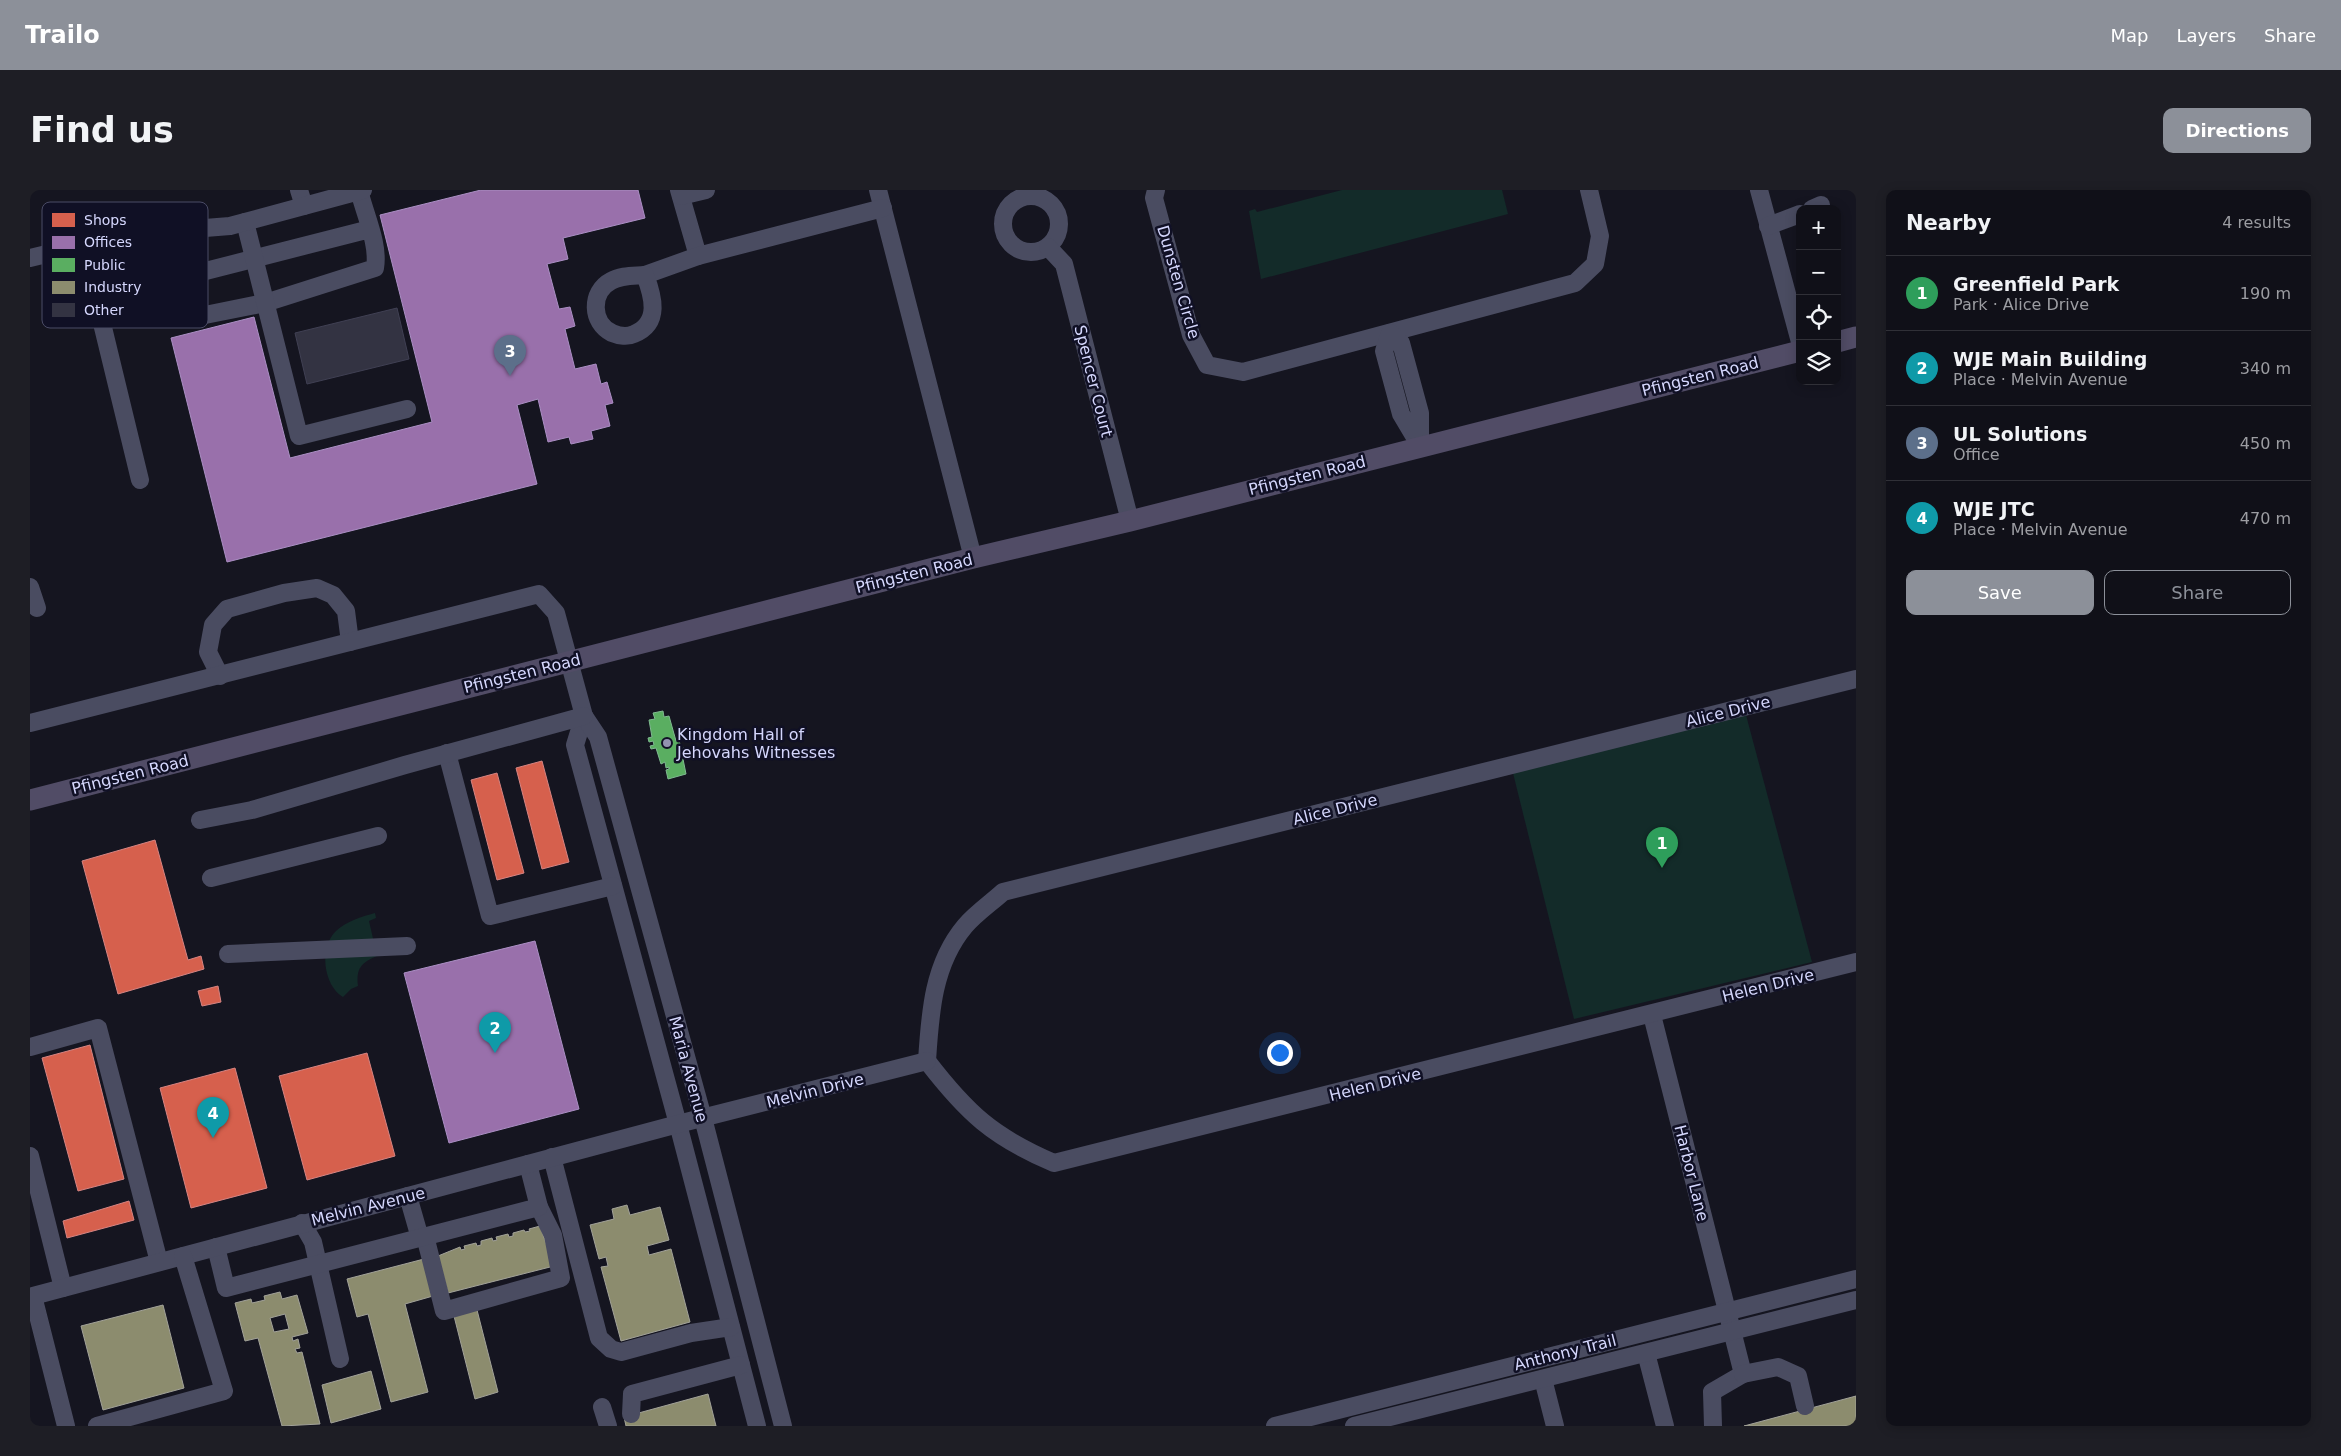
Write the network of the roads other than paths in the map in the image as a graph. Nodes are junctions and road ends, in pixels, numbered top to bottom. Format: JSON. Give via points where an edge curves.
{"nodes":[{"id":1,"x":362,"y":190,"type":"edge"},
{"id":2,"x":706,"y":190,"type":"edge"},
{"id":3,"x":878,"y":190,"type":"edge"},
{"id":4,"x":1156,"y":190,"type":"edge"},
{"id":5,"x":1589,"y":190,"type":"edge"},
{"id":6,"x":1759,"y":190,"type":"edge"},
{"id":7,"x":680,"y":193,"type":"edge"},
{"id":8,"x":302,"y":198,"type":"edge"},
{"id":9,"x":883,"y":208,"type":"junction"},
{"id":10,"x":1796,"y":216,"type":"edge"},
{"id":11,"x":245,"y":222,"type":"junction"},
{"id":12,"x":1768,"y":226,"type":"junction"},
{"id":13,"x":208,"y":228,"type":"edge"},
{"id":14,"x":370,"y":229,"type":"junction"},
{"id":15,"x":1048,"y":247,"type":"dead end"},
{"id":16,"x":698,"y":256,"type":"junction"},
{"id":17,"x":254,"y":258,"type":"junction"},
{"id":18,"x":208,"y":270,"type":"edge"},
{"id":19,"x":645,"y":275,"type":"dead end"},
{"id":20,"x":265,"y":303,"type":"junction"},
{"id":21,"x":208,"y":315,"type":"edge"},
{"id":22,"x":104,"y":328,"type":"edge"},
{"id":23,"x":1390,"y":332,"type":"junction"},
{"id":24,"x":1856,"y":337,"type":"edge"},
{"id":25,"x":1799,"y":340,"type":"edge"},
{"id":26,"x":1841,"y":341,"type":"edge"},
{"id":27,"x":1796,"y":353,"type":"edge"},
{"id":28,"x":407,"y":408,"type":"dead end"},
{"id":29,"x":1420,"y":446,"type":"junction"},
{"id":30,"x":140,"y":480,"type":"dead end"},
{"id":31,"x":1130,"y":521,"type":"junction"},
{"id":32,"x":973,"y":558,"type":"junction"},
{"id":33,"x":30,"y":586,"type":"edge"},
{"id":34,"x":37,"y":608,"type":"dead end"},
{"id":35,"x":350,"y":642,"type":"junction"},
{"id":36,"x":570,"y":661,"type":"junction"},
{"id":37,"x":220,"y":676,"type":"junction"},
{"id":38,"x":1856,"y":679,"type":"edge"},
{"id":39,"x":584,"y":716,"type":"junction"},
{"id":40,"x":30,"y":722,"type":"edge"},
{"id":41,"x":447,"y":753,"type":"junction"},
{"id":42,"x":30,"y":800,"type":"edge"},
{"id":43,"x":200,"y":820,"type":"dead end"},
{"id":44,"x":378,"y":836,"type":"dead end"},
{"id":45,"x":211,"y":878,"type":"dead end"},
{"id":46,"x":613,"y":886,"type":"junction"},
{"id":47,"x":407,"y":946,"type":"dead end"},
{"id":48,"x":228,"y":954,"type":"dead end"},
{"id":49,"x":1856,"y":962,"type":"edge"},
{"id":50,"x":1652,"y":1015,"type":"junction"},
{"id":51,"x":30,"y":1047,"type":"edge"},
{"id":52,"x":927,"y":1062,"type":"junction"},
{"id":53,"x":703,"y":1118,"type":"junction"},
{"id":54,"x":678,"y":1124,"type":"junction"},
{"id":55,"x":30,"y":1156,"type":"edge"},
{"id":56,"x":552,"y":1157,"type":"junction"},
{"id":57,"x":528,"y":1164,"type":"junction"},
{"id":58,"x":408,"y":1196,"type":"junction"},
{"id":59,"x":539,"y":1207,"type":"junction"},
{"id":60,"x":302,"y":1223,"type":"junction"},
{"id":61,"x":423,"y":1237,"type":"junction"},
{"id":62,"x":216,"y":1247,"type":"junction"},
{"id":63,"x":184,"y":1256,"type":"junction"},
{"id":64,"x":158,"y":1262,"type":"junction"},
{"id":65,"x":318,"y":1264,"type":"junction"},
{"id":66,"x":1856,"y":1279,"type":"edge"},
{"id":67,"x":63,"y":1288,"type":"junction"},
{"id":68,"x":1856,"y":1300,"type":"edge"},
{"id":69,"x":1727,"y":1311,"type":"junction"},
{"id":70,"x":731,"y":1327,"type":"junction"},
{"id":71,"x":36,"y":1332,"type":"edge"},
{"id":72,"x":1732,"y":1332,"type":"junction"},
{"id":73,"x":1646,"y":1353,"type":"junction"},
{"id":74,"x":340,"y":1359,"type":"dead end"},
{"id":75,"x":741,"y":1365,"type":"junction"},
{"id":76,"x":1743,"y":1374,"type":"junction"},
{"id":77,"x":1543,"y":1379,"type":"junction"},
{"id":78,"x":1805,"y":1406,"type":"dead end"},
{"id":79,"x":602,"y":1407,"type":"dead end"},
{"id":80,"x":631,"y":1414,"type":"dead end"},
{"id":81,"x":1415,"y":1419,"type":"edge"},
{"id":82,"x":1380,"y":1423,"type":"edge"},
{"id":83,"x":66,"y":1426,"type":"edge"},
{"id":84,"x":97,"y":1426,"type":"edge"},
{"id":85,"x":608,"y":1426,"type":"edge"},
{"id":86,"x":756,"y":1426,"type":"edge"},
{"id":87,"x":784,"y":1426,"type":"edge"},
{"id":88,"x":1275,"y":1426,"type":"edge"},
{"id":89,"x":1354,"y":1426,"type":"edge"},
{"id":90,"x":1555,"y":1426,"type":"edge"},
{"id":91,"x":1665,"y":1426,"type":"edge"},
{"id":92,"x":1713,"y":1426,"type":"edge"}],
"edges":[{"from":1,"to":8,"type":"street"},
{"from":1,"to":14,"type":"street"},
{"from":2,"to":7,"type":"street"},
{"from":3,"to":9,"type":"street"},
{"from":4,"to":23,"type":"street","name":"Dunsten Circle","via":[[1154,198],[1191,335],[1207,365],[1243,372]]},
{"from":5,"to":23,"type":"street","name":"Dunsten Circle","via":[[1600,236],[1595,264],[1574,283]]},
{"from":6,"to":12,"type":"street"},
{"from":7,"to":16,"type":"street"},
{"from":8,"to":11,"type":"street"},
{"from":9,"to":16,"type":"street"},
{"from":9,"to":32,"type":"street"},
{"from":10,"to":12,"type":"street"},
{"from":11,"to":13,"type":"street"},
{"from":11,"to":17,"type":"street"},
{"from":12,"to":25,"type":"street"},
{"from":14,"to":17,"type":"street"},
{"from":14,"to":20,"type":"street","via":[[377,257],[375,268]]},
{"from":15,"to":31,"type":"street","name":"Spencer Court","via":[[1064,264]]},
{"from":16,"to":19,"type":"street"},
{"from":17,"to":18,"type":"street"},
{"from":17,"to":20,"type":"street"},
{"from":20,"to":21,"type":"street"},
{"from":20,"to":28,"type":"street","via":[[299,436]]},
{"from":22,"to":30,"type":"street"},
{"from":23,"to":29,"type":"street","via":[[1401,343],[1420,413]]},
{"from":24,"to":26,"type":"main road"},
{"from":27,"to":29,"type":"main road","name":"Pfingsten Road"},
{"from":29,"to":31,"type":"main road","name":"Pfingsten Road"},
{"from":31,"to":32,"type":"main road","name":"Pfingsten Road"},
{"from":32,"to":36,"type":"main road","name":"Pfingsten Road"},
{"from":33,"to":34,"type":"street"},
{"from":35,"to":36,"type":"street","name":"Maria Avenue","via":[[539,594],[556,613]]},
{"from":35,"to":37,"type":"street"},
{"from":35,"to":37,"type":"street","via":[[346,611],[333,595],[317,588],[284,593],[227,609],[212,625],[208,652]]},
{"from":36,"to":39,"type":"street","name":"Maria Avenue"},
{"from":36,"to":42,"type":"main road","name":"Pfingsten Road"},
{"from":37,"to":40,"type":"street"},
{"from":38,"to":52,"type":"street","name":"Alice Drive","via":[[1003,892],[965,925],[941,966],[930,1012]]},
{"from":39,"to":41,"type":"street"},
{"from":39,"to":46,"type":"street","name":"Maria Avenue","via":[[575,744]]},
{"from":39,"to":53,"type":"street","name":"Maria Avenue","via":[[598,736]]},
{"from":41,"to":43,"type":"street","via":[[252,810]]},
{"from":41,"to":46,"type":"street","via":[[490,916]]},
{"from":44,"to":45,"type":"street"},
{"from":46,"to":54,"type":"street","name":"Maria Avenue"},
{"from":47,"to":48,"type":"street"},
{"from":49,"to":50,"type":"street","name":"Helen Drive"},
{"from":50,"to":52,"type":"street","name":"Helen Drive","via":[[1054,1163],[1020,1149],[986,1126],[955,1098]]},
{"from":50,"to":69,"type":"street","name":"Harbor Lane"},
{"from":51,"to":64,"type":"street","via":[[98,1028]]},
{"from":52,"to":53,"type":"street","name":"Melvin Drive"},
{"from":53,"to":54,"type":"street","name":"Melvin Avenue"},
{"from":53,"to":87,"type":"street","name":"Maria Avenue"},
{"from":54,"to":56,"type":"street","name":"Melvin Avenue"},
{"from":54,"to":70,"type":"street","name":"Maria Avenue"},
{"from":55,"to":67,"type":"street"},
{"from":56,"to":57,"type":"street","name":"Melvin Avenue"},
{"from":56,"to":70,"type":"street","via":[[599,1338],[605,1345],[621,1352],[691,1333]]},
{"from":57,"to":58,"type":"street","name":"Melvin Avenue"},
{"from":57,"to":59,"type":"street"},
{"from":58,"to":60,"type":"street","name":"Melvin Avenue"},
{"from":58,"to":61,"type":"street"},
{"from":59,"to":61,"type":"street"},
{"from":59,"to":61,"type":"street","via":[[553,1235],[561,1278],[444,1312]]},
{"from":60,"to":62,"type":"street","name":"Melvin Avenue"},
{"from":60,"to":65,"type":"street","via":[[313,1242]]},
{"from":61,"to":65,"type":"street"},
{"from":62,"to":63,"type":"street","name":"Melvin Avenue"},
{"from":62,"to":65,"type":"street","via":[[226,1288]]},
{"from":63,"to":64,"type":"street","name":"Melvin Avenue"},
{"from":63,"to":84,"type":"street","via":[[224,1391]]},
{"from":64,"to":67,"type":"street","name":"Melvin Avenue"},
{"from":65,"to":74,"type":"street"},
{"from":66,"to":69,"type":"street","name":"Anthony Trail"},
{"from":67,"to":71,"type":"street","name":"Melvin Avenue","via":[[33,1296]]},
{"from":68,"to":72,"type":"street","name":"Anthony Trail"},
{"from":69,"to":72,"type":"street","name":"Harbor Lane"},
{"from":69,"to":88,"type":"street","name":"Anthony Trail"},
{"from":70,"to":75,"type":"street","name":"Maria Avenue"},
{"from":71,"to":83,"type":"street"},
{"from":72,"to":73,"type":"street","name":"Anthony Trail"},
{"from":72,"to":76,"type":"street","name":"Harbor Lane"},
{"from":73,"to":77,"type":"street","name":"Anthony Trail"},
{"from":73,"to":91,"type":"street"},
{"from":75,"to":80,"type":"street","via":[[632,1394]]},
{"from":75,"to":86,"type":"street","name":"Maria Avenue"},
{"from":76,"to":78,"type":"street","via":[[1778,1367],[1798,1376]]},
{"from":76,"to":92,"type":"street","via":[[1712,1392]]},
{"from":77,"to":81,"type":"street","name":"Anthony Trail"},
{"from":77,"to":90,"type":"street"},
{"from":79,"to":85,"type":"street"},
{"from":81,"to":82,"type":"street","name":"Anthony Trail"},
{"from":82,"to":89,"type":"street","name":"Anthony Trail"}]}
